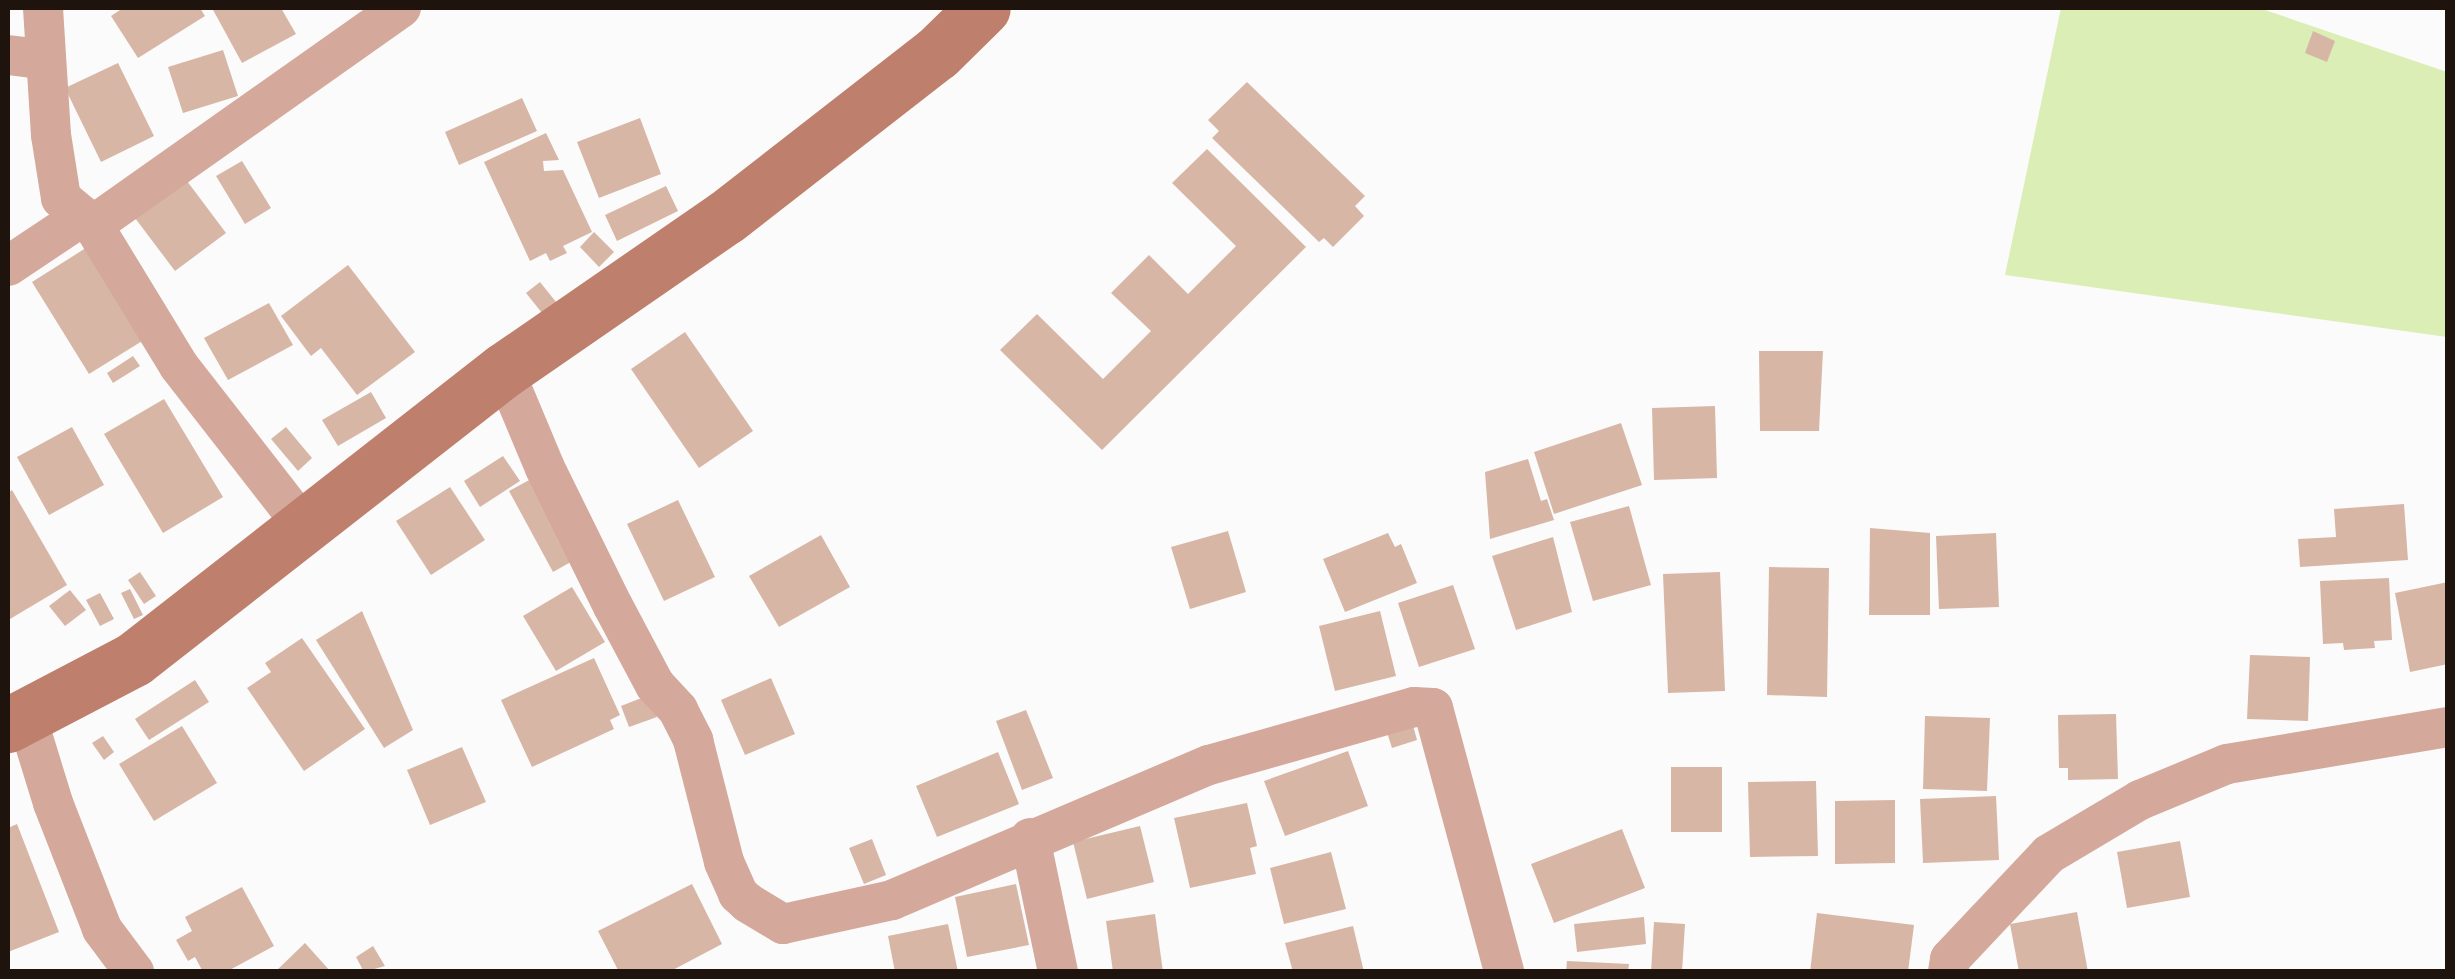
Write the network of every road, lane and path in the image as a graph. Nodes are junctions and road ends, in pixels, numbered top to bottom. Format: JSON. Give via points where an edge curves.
{"nodes":[{"id":1,"x":43,"y":8,"type":"edge"},
{"id":2,"x":401,"y":8,"type":"edge"},
{"id":3,"x":984,"y":8,"type":"edge"},
{"id":4,"x":27,"y":58,"type":"edge"},
{"id":5,"x":88,"y":220,"type":"junction"},
{"id":6,"x":8,"y":266,"type":"edge"},
{"id":7,"x":504,"y":370,"type":"junction"},
{"id":8,"x":305,"y":528,"type":"junction"},
{"id":9,"x":17,"y":720,"type":"edge"},
{"id":10,"x":2448,"y":728,"type":"edge"},
{"id":11,"x":1030,"y":838,"type":"junction"},
{"id":12,"x":134,"y":972,"type":"edge"},
{"id":13,"x":1058,"y":972,"type":"edge"},
{"id":14,"x":1504,"y":972,"type":"edge"},
{"id":15,"x":1948,"y":972,"type":"edge"}],
"edges":[{"from":1,"to":4,"type":"street"},
{"from":2,"to":5,"type":"street"},
{"from":3,"to":7,"type":"street","via":[[938,53],[726,216]]},
{"from":4,"to":5,"type":"street","via":[[61,198]]},
{"from":5,"to":6,"type":"street"},
{"from":5,"to":8,"type":"street","via":[[179,366]]},
{"from":7,"to":8,"type":"street"},
{"from":7,"to":11,"type":"street","via":[[613,606],[693,740],[724,862],[748,903],[784,924],[820,918],[892,900]]},
{"from":8,"to":9,"type":"street","via":[[134,659]]},
{"from":9,"to":12,"type":"street","via":[[102,929]]},
{"from":10,"to":15,"type":"street","via":[[2227,764],[2140,800],[2049,854],[1961,946]]},
{"from":11,"to":13,"type":"street"},
{"from":11,"to":14,"type":"street","via":[[1209,765],[1414,707],[1432,708]]}]}
